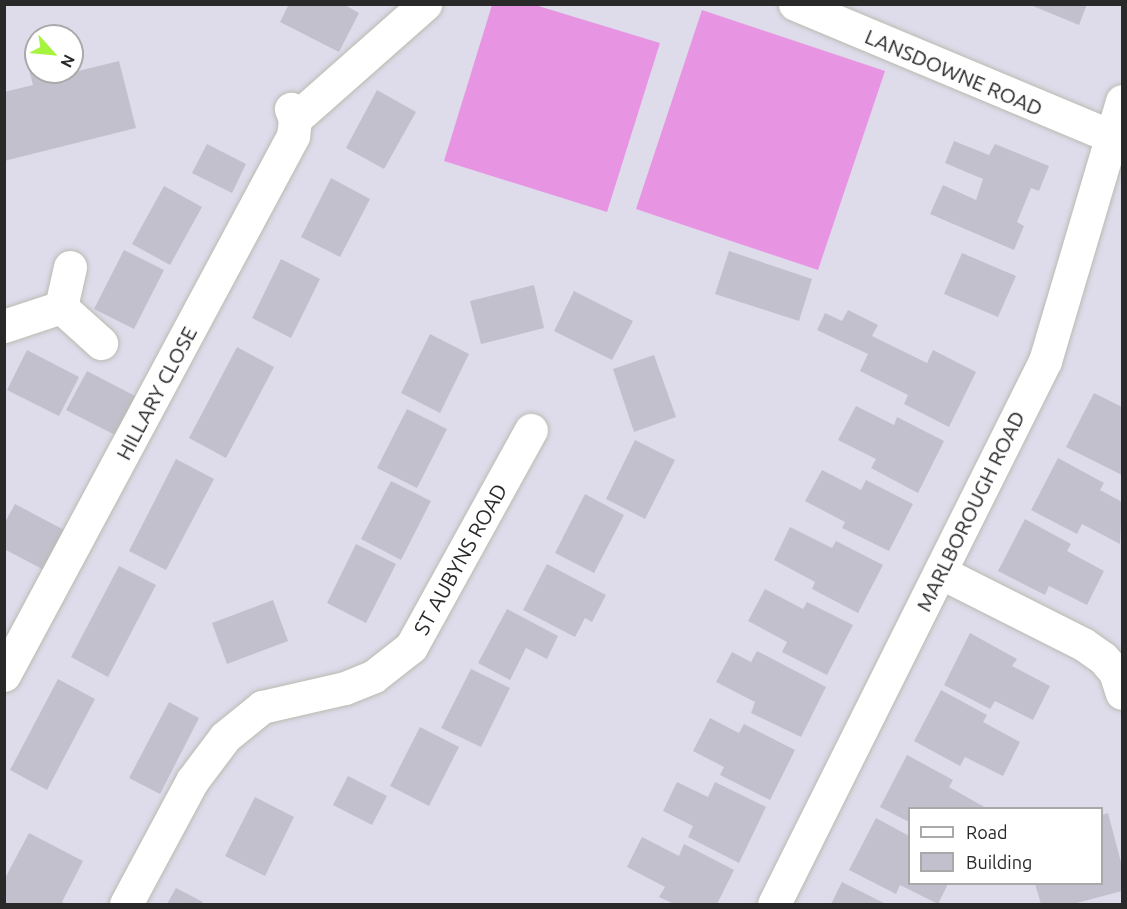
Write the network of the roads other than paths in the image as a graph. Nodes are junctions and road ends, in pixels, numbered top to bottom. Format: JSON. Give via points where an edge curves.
{"nodes":[{"id":1,"x":425,"y":4,"type":"edge"},
{"id":2,"x":795,"y":4,"type":"edge"},
{"id":3,"x":1122,"y":101,"type":"edge"},
{"id":4,"x":1117,"y":140,"type":"edge"},
{"id":5,"x":70,"y":267,"type":"dead end"},
{"id":6,"x":62,"y":307,"type":"junction"},
{"id":7,"x":4,"y":326,"type":"edge"},
{"id":8,"x":101,"y":344,"type":"dead end"},
{"id":9,"x":531,"y":430,"type":"dead end"},
{"id":10,"x":940,"y":572,"type":"junction"},
{"id":11,"x":4,"y":675,"type":"edge"},
{"id":12,"x":1122,"y":690,"type":"edge"},
{"id":13,"x":126,"y":904,"type":"edge"},
{"id":14,"x":774,"y":904,"type":"edge"}],
"edges":[{"from":1,"to":11,"type":"street","name":"HILLARY CLOSE","via":[[293,114],[293,136]]},
{"from":2,"to":4,"type":"street","name":"LANSDOWNE ROAD"},
{"from":3,"to":4,"type":"street","name":"MARLBOROUGH ROAD"},
{"from":4,"to":10,"type":"street","name":"MARLBOROUGH ROAD","via":[[1052,343]]},
{"from":5,"to":6,"type":"street"},
{"from":6,"to":7,"type":"street"},
{"from":6,"to":8,"type":"street"},
{"from":9,"to":13,"type":"street","name":"ST AUBYNS ROAD","via":[[411,647],[374,676],[345,688],[262,707],[225,736],[192,781]]},
{"from":10,"to":12,"type":"street","via":[[1083,644],[1103,658]]},
{"from":10,"to":14,"type":"street","name":"MARLBOROUGH ROAD"}]}
